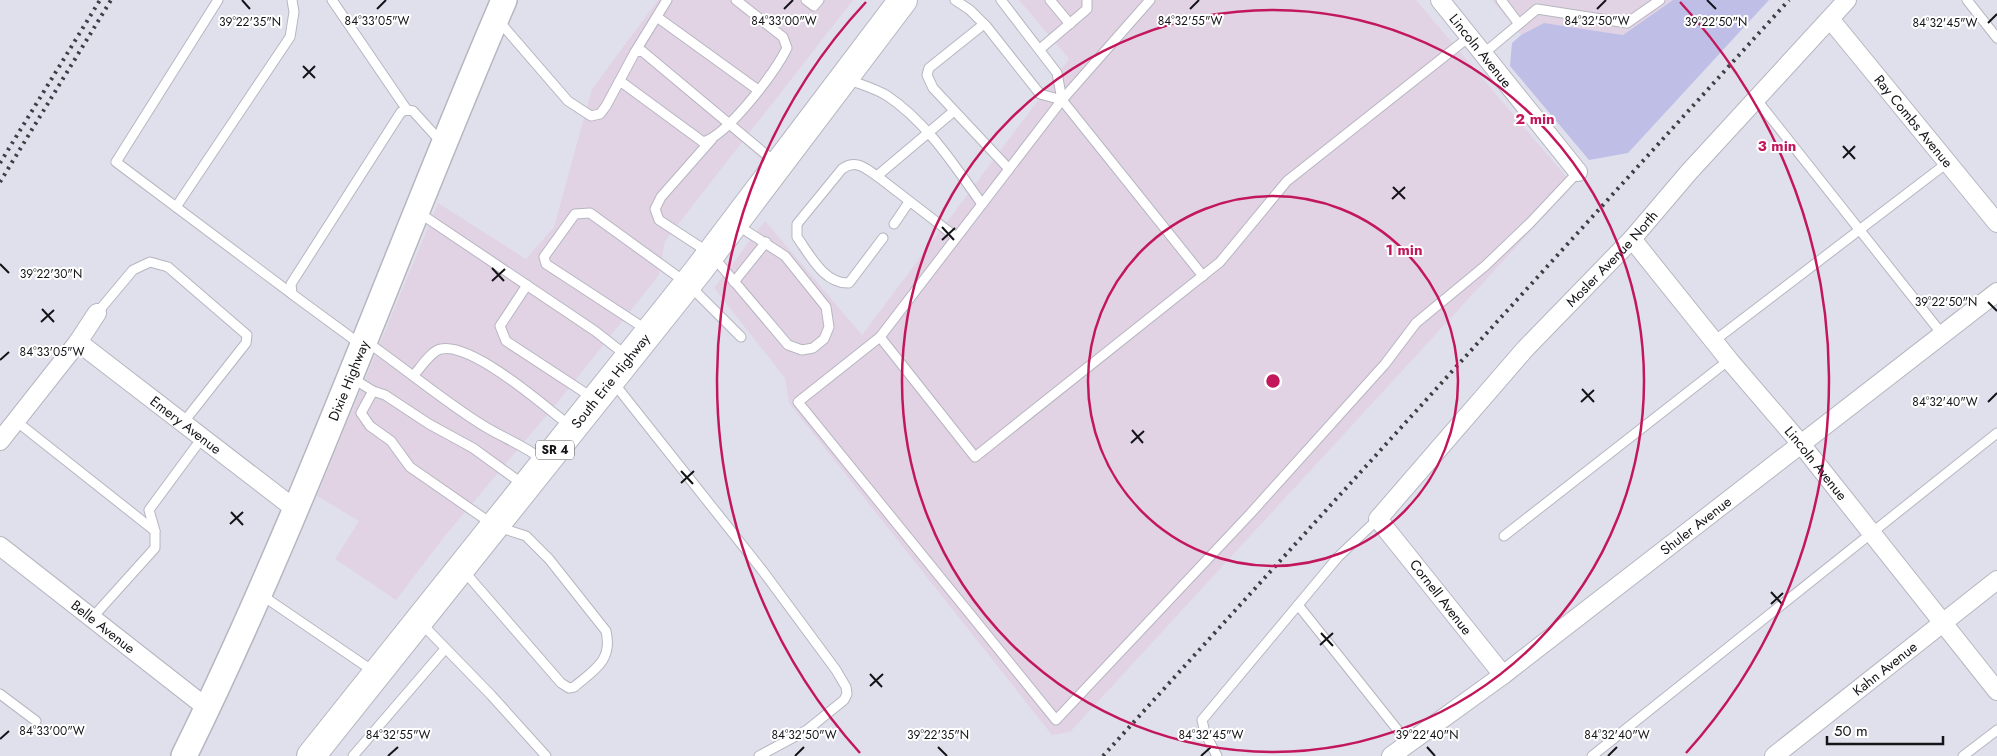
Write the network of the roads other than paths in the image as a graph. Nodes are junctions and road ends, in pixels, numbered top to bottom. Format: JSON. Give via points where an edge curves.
{"nodes":[{"id":1,"x":218,"y":0,"type":"edge"},
{"id":2,"x":292,"y":0,"type":"edge"},
{"id":3,"x":332,"y":0,"type":"edge"},
{"id":4,"x":667,"y":0,"type":"edge"},
{"id":5,"x":736,"y":0,"type":"edge"},
{"id":6,"x":806,"y":0,"type":"edge"},
{"id":7,"x":819,"y":0,"type":"edge"},
{"id":8,"x":903,"y":0,"type":"edge"},
{"id":9,"x":955,"y":0,"type":"edge"},
{"id":10,"x":1001,"y":0,"type":"edge"},
{"id":11,"x":1050,"y":0,"type":"edge"},
{"id":12,"x":1087,"y":0,"type":"edge"},
{"id":13,"x":1150,"y":0,"type":"edge"},
{"id":14,"x":1440,"y":0,"type":"edge"},
{"id":15,"x":1501,"y":0,"type":"edge"},
{"id":16,"x":1660,"y":0,"type":"edge"},
{"id":17,"x":1847,"y":0,"type":"edge"},
{"id":18,"x":1967,"y":0,"type":"edge"},
{"id":19,"x":500,"y":9,"type":"edge"},
{"id":20,"x":656,"y":17,"type":"junction"},
{"id":21,"x":1830,"y":19,"type":"junction"},
{"id":22,"x":984,"y":24,"type":"junction"},
{"id":23,"x":1070,"y":24,"type":"junction"},
{"id":24,"x":1519,"y":24,"type":"junction"},
{"id":25,"x":1469,"y":37,"type":"junction"},
{"id":26,"x":1997,"y":38,"type":"edge"},
{"id":27,"x":1040,"y":50,"type":"junction"},
{"id":28,"x":635,"y":52,"type":"junction"},
{"id":29,"x":1483,"y":54,"type":"junction"},
{"id":30,"x":844,"y":78,"type":"junction"},
{"id":31,"x":620,"y":81,"type":"junction"},
{"id":32,"x":758,"y":90,"type":"junction"},
{"id":33,"x":1756,"y":99,"type":"junction"},
{"id":34,"x":1062,"y":100,"type":"junction"},
{"id":35,"x":407,"y":110,"type":"junction"},
{"id":36,"x":954,"y":111,"type":"junction"},
{"id":37,"x":730,"y":124,"type":"junction"},
{"id":38,"x":929,"y":133,"type":"junction"},
{"id":39,"x":712,"y":139,"type":"junction"},
{"id":40,"x":444,"y":145,"type":"junction"},
{"id":41,"x":1948,"y":163,"type":"junction"},
{"id":42,"x":778,"y":165,"type":"junction"},
{"id":43,"x":1009,"y":169,"type":"junction"},
{"id":44,"x":1578,"y":172,"type":"joint"},
{"id":45,"x":877,"y":176,"type":"junction"},
{"id":46,"x":909,"y":202,"type":"junction"},
{"id":47,"x":982,"y":204,"type":"junction"},
{"id":48,"x":176,"y":207,"type":"junction"},
{"id":49,"x":417,"y":212,"type":"junction"},
{"id":50,"x":734,"y":223,"type":"junction"},
{"id":51,"x":1997,"y":223,"type":"edge"},
{"id":52,"x":894,"y":224,"type":"dead end"},
{"id":53,"x":1860,"y":229,"type":"junction"},
{"id":54,"x":956,"y":237,"type":"junction"},
{"id":55,"x":883,"y":238,"type":"dead end"},
{"id":56,"x":1632,"y":239,"type":"junction"},
{"id":57,"x":766,"y":242,"type":"junction"},
{"id":58,"x":711,"y":254,"type":"junction"},
{"id":59,"x":1202,"y":276,"type":"junction"},
{"id":60,"x":734,"y":282,"type":"junction"},
{"id":61,"x":688,"y":284,"type":"junction"},
{"id":62,"x":527,"y":285,"type":"junction"},
{"id":63,"x":1997,"y":292,"type":"edge"},
{"id":64,"x":292,"y":294,"type":"junction"},
{"id":65,"x":97,"y":312,"type":"joint"},
{"id":66,"x":650,"y":332,"type":"junction"},
{"id":67,"x":1942,"y":334,"type":"junction"},
{"id":68,"x":740,"y":337,"type":"dead end"},
{"id":69,"x":880,"y":337,"type":"junction"},
{"id":70,"x":1714,"y":341,"type":"junction"},
{"id":71,"x":78,"y":342,"type":"junction"},
{"id":72,"x":364,"y":343,"type":"junction"},
{"id":73,"x":629,"y":357,"type":"junction"},
{"id":74,"x":1729,"y":360,"type":"junction"},
{"id":75,"x":414,"y":375,"type":"junction"},
{"id":76,"x":350,"y":376,"type":"junction"},
{"id":77,"x":604,"y":390,"type":"junction"},
{"id":78,"x":373,"y":391,"type":"junction"},
{"id":79,"x":351,"y":406,"type":"junction"},
{"id":80,"x":16,"y":421,"type":"junction"},
{"id":81,"x":183,"y":423,"type":"junction"},
{"id":82,"x":573,"y":428,"type":"junction"},
{"id":83,"x":1997,"y":434,"type":"edge"},
{"id":84,"x":202,"y":438,"type":"junction"},
{"id":85,"x":0,"y":441,"type":"edge"},
{"id":86,"x":1801,"y":444,"type":"junction"},
{"id":87,"x":546,"y":462,"type":"junction"},
{"id":88,"x":526,"y":487,"type":"junction"},
{"id":89,"x":295,"y":509,"type":"junction"},
{"id":90,"x":1378,"y":519,"type":"junction"},
{"id":91,"x":495,"y":526,"type":"junction"},
{"id":92,"x":155,"y":531,"type":"junction"},
{"id":93,"x":1871,"y":533,"type":"junction"},
{"id":94,"x":1504,"y":536,"type":"dead end"},
{"id":95,"x":0,"y":546,"type":"edge"},
{"id":96,"x":461,"y":568,"type":"junction"},
{"id":97,"x":1997,"y":580,"type":"edge"},
{"id":98,"x":258,"y":592,"type":"junction"},
{"id":99,"x":1298,"y":605,"type":"junction"},
{"id":100,"x":92,"y":618,"type":"junction"},
{"id":101,"x":419,"y":621,"type":"junction"},
{"id":102,"x":1944,"y":623,"type":"junction"},
{"id":103,"x":445,"y":649,"type":"junction"},
{"id":104,"x":377,"y":674,"type":"junction"},
{"id":105,"x":1503,"y":676,"type":"junction"},
{"id":106,"x":1997,"y":691,"type":"edge"},
{"id":107,"x":0,"y":694,"type":"edge"},
{"id":108,"x":207,"y":708,"type":"junction"},
{"id":109,"x":36,"y":721,"type":"dead end"},
{"id":110,"x":1997,"y":730,"type":"edge"},
{"id":111,"x":1408,"y":743,"type":"junction"},
{"id":112,"x":184,"y":756,"type":"edge"},
{"id":113,"x":311,"y":756,"type":"edge"},
{"id":114,"x":353,"y":756,"type":"edge"},
{"id":115,"x":546,"y":756,"type":"edge"},
{"id":116,"x":759,"y":756,"type":"edge"},
{"id":117,"x":1217,"y":756,"type":"edge"},
{"id":118,"x":1392,"y":756,"type":"edge"},
{"id":119,"x":1592,"y":756,"type":"edge"},
{"id":120,"x":1774,"y":756,"type":"edge"},
{"id":121,"x":1963,"y":756,"type":"edge"}],
"edges":[{"from":1,"to":48,"type":"lane","via":[[116,162]]},
{"from":2,"to":48,"type":"lane","via":[[294,12],[290,37]]},
{"from":3,"to":35,"type":"lane"},
{"from":4,"to":20,"type":"lane"},
{"from":5,"to":32,"type":"lane","via":[[783,37],[788,48]]},
{"from":6,"to":7,"type":"lane","via":[[814,6]]},
{"from":8,"to":30,"type":"main road","name":"South Erie Highway","number":"SR 4"},
{"from":9,"to":22,"type":"lane"},
{"from":10,"to":27,"type":"lane"},
{"from":11,"to":23,"type":"lane"},
{"from":12,"to":23,"type":"lane","via":[[1087,9]]},
{"from":13,"to":34,"type":"lane"},
{"from":14,"to":25,"type":"street","name":"Lincoln Avenue"},
{"from":15,"to":24,"type":"lane"},
{"from":16,"to":24,"type":"lane","via":[[1627,24],[1538,9]]},
{"from":17,"to":21,"type":"street","name":"Mosler Avenue North"},
{"from":18,"to":26,"type":"lane"},
{"from":19,"to":31,"type":"lane","via":[[568,101],[592,116],[600,114]]},
{"from":19,"to":40,"type":"street","name":"Dixie Highway"},
{"from":20,"to":28,"type":"lane"},
{"from":20,"to":32,"type":"lane"},
{"from":21,"to":33,"type":"street","name":"Mosler Avenue North"},
{"from":21,"to":41,"type":"street","name":"Ray Combs Avenue"},
{"from":22,"to":34,"type":"lane","via":[[1040,94]]},
{"from":22,"to":36,"type":"lane","via":[[929,68],[927,75],[933,88]]},
{"from":23,"to":27,"type":"lane"},
{"from":24,"to":29,"type":"lane"},
{"from":25,"to":29,"type":"street","name":"Lincoln Avenue"},
{"from":25,"to":59,"type":"lane","via":[[1288,181],[1220,262]]},
{"from":27,"to":34,"type":"lane","via":[[1057,73]]},
{"from":28,"to":31,"type":"lane"},
{"from":28,"to":37,"type":"lane","via":[[642,51]]},
{"from":29,"to":44,"type":"street","name":"Lincoln Avenue"},
{"from":30,"to":38,"type":"lane","via":[[885,95]]},
{"from":30,"to":42,"type":"main road","name":"South Erie Highway","number":"SR 4"},
{"from":31,"to":39,"type":"lane","via":[[703,142]]},
{"from":32,"to":37,"type":"lane"},
{"from":33,"to":53,"type":"lane"},
{"from":33,"to":56,"type":"street","name":"Mosler Avenue North"},
{"from":34,"to":43,"type":"lane"},
{"from":34,"to":59,"type":"lane"},
{"from":35,"to":40,"type":"lane","via":[[413,111]]},
{"from":35,"to":64,"type":"lane","via":[[401,112],[291,284]]},
{"from":36,"to":38,"type":"lane"},
{"from":36,"to":43,"type":"lane"},
{"from":37,"to":39,"type":"lane"},
{"from":37,"to":42,"type":"lane"},
{"from":38,"to":45,"type":"lane"},
{"from":38,"to":47,"type":"lane"},
{"from":39,"to":58,"type":"lane","via":[[655,208],[659,220]]},
{"from":40,"to":49,"type":"street","name":"Dixie Highway"},
{"from":41,"to":51,"type":"street","name":"Ray Combs Avenue"},
{"from":41,"to":53,"type":"lane"},
{"from":42,"to":50,"type":"main road","name":"South Erie Highway","number":"SR 4"},
{"from":43,"to":47,"type":"lane"},
{"from":44,"to":69,"type":"lane","via":[[1485,266],[1416,323],[1385,364],[1256,507],[1056,720],[798,402]]},
{"from":45,"to":46,"type":"lane"},
{"from":45,"to":55,"type":"lane","via":[[858,164],[849,164],[842,169],[796,224],[797,237],[827,277],[838,283],[849,283]]},
{"from":46,"to":52,"type":"lane"},
{"from":46,"to":54,"type":"lane"},
{"from":47,"to":54,"type":"lane"},
{"from":48,"to":64,"type":"lane"},
{"from":49,"to":62,"type":"lane"},
{"from":49,"to":72,"type":"street","name":"Dixie Highway"},
{"from":50,"to":57,"type":"lane"},
{"from":50,"to":58,"type":"main road","name":"South Erie Highway","number":"SR 4"},
{"from":53,"to":67,"type":"lane"},
{"from":53,"to":70,"type":"lane"},
{"from":54,"to":69,"type":"lane"},
{"from":56,"to":70,"type":"street","name":"Lincoln Avenue"},
{"from":56,"to":90,"type":"street","name":"Mosler Avenue North","via":[[1526,348]]},
{"from":57,"to":60,"type":"lane"},
{"from":57,"to":60,"type":"lane","via":[[785,256],[826,307],[830,327],[824,339],[813,348],[802,350],[788,345]]},
{"from":58,"to":60,"type":"lane"},
{"from":58,"to":61,"type":"main road","name":"South Erie Highway","number":"SR 4"},
{"from":59,"to":69,"type":"lane","via":[[975,457]]},
{"from":61,"to":66,"type":"main road","name":"South Erie Highway","number":"SR 4"},
{"from":61,"to":66,"type":"lane","via":[[590,214],[575,214],[544,257],[546,264]]},
{"from":61,"to":68,"type":"lane"},
{"from":62,"to":73,"type":"lane"},
{"from":62,"to":77,"type":"lane","via":[[500,326],[506,341]]},
{"from":63,"to":67,"type":"street","name":"Shuler Avenue"},
{"from":64,"to":72,"type":"lane"},
{"from":65,"to":71,"type":"street"},
{"from":65,"to":81,"type":"lane","via":[[133,270],[150,262],[168,267],[247,335],[246,343]]},
{"from":66,"to":73,"type":"main road","name":"South Erie Highway","number":"SR 4"},
{"from":67,"to":86,"type":"street","name":"Shuler Avenue"},
{"from":70,"to":74,"type":"street","name":"Lincoln Avenue"},
{"from":71,"to":80,"type":"street"},
{"from":71,"to":81,"type":"street","name":"Emery Avenue"},
{"from":72,"to":75,"type":"lane"},
{"from":72,"to":76,"type":"street","name":"Dixie Highway"},
{"from":73,"to":77,"type":"main road","name":"South Erie Highway","number":"SR 4"},
{"from":74,"to":86,"type":"street","name":"Lincoln Avenue"},
{"from":74,"to":94,"type":"lane"},
{"from":75,"to":82,"type":"lane","via":[[440,349],[465,352],[526,391]]},
{"from":75,"to":87,"type":"lane","via":[[464,414],[529,449]]},
{"from":76,"to":78,"type":"lane"},
{"from":76,"to":79,"type":"street","name":"Dixie Highway"},
{"from":77,"to":82,"type":"main road","name":"South Erie Highway","number":"SR 4"},
{"from":77,"to":116,"type":"lane","via":[[762,570],[846,687],[844,700],[807,730]]},
{"from":78,"to":79,"type":"lane"},
{"from":78,"to":88,"type":"lane","via":[[473,448]]},
{"from":79,"to":89,"type":"street","name":"Dixie Highway"},
{"from":79,"to":91,"type":"lane","via":[[370,426],[391,441],[410,467]]},
{"from":80,"to":85,"type":"street"},
{"from":80,"to":92,"type":"lane"},
{"from":81,"to":84,"type":"street","name":"Emery Avenue"},
{"from":82,"to":87,"type":"main road","name":"South Erie Highway","number":"SR 4"},
{"from":83,"to":93,"type":"lane"},
{"from":84,"to":89,"type":"street","name":"Emery Avenue"},
{"from":84,"to":92,"type":"lane","via":[[149,510]]},
{"from":86,"to":93,"type":"street","name":"Lincoln Avenue"},
{"from":86,"to":105,"type":"street","name":"Shuler Avenue"},
{"from":87,"to":88,"type":"main road","name":"South Erie Highway","number":"SR 4"},
{"from":88,"to":91,"type":"main road","name":"South Erie Highway","number":"SR 4"},
{"from":89,"to":98,"type":"street","name":"Dixie Highway"},
{"from":90,"to":99,"type":"lane","via":[[1338,557]]},
{"from":90,"to":105,"type":"street","name":"Cornell Avenue"},
{"from":91,"to":96,"type":"main road","name":"South Erie Highway","number":"SR 4"},
{"from":91,"to":96,"type":"lane","via":[[526,536],[549,559],[606,631],[609,643],[601,664],[574,687],[561,683]]},
{"from":92,"to":100,"type":"lane","via":[[155,548]]},
{"from":93,"to":102,"type":"street","name":"Lincoln Avenue"},
{"from":93,"to":119,"type":"lane"},
{"from":95,"to":100,"type":"street","name":"Belle Avenue"},
{"from":96,"to":101,"type":"main road","name":"South Erie Highway","number":"SR 4"},
{"from":97,"to":102,"type":"street","name":"Kahn Avenue"},
{"from":98,"to":104,"type":"lane"},
{"from":98,"to":108,"type":"street","name":"Dixie Highway"},
{"from":99,"to":111,"type":"lane"},
{"from":99,"to":117,"type":"lane","via":[[1202,720]]},
{"from":100,"to":108,"type":"street","name":"Belle Avenue"},
{"from":101,"to":103,"type":"lane"},
{"from":101,"to":104,"type":"main road","name":"South Erie Highway","number":"SR 4"},
{"from":102,"to":106,"type":"street","name":"Lincoln Avenue"},
{"from":102,"to":120,"type":"street","name":"Kahn Avenue"},
{"from":103,"to":114,"type":"lane"},
{"from":103,"to":115,"type":"lane"},
{"from":104,"to":113,"type":"main road","name":"South Erie Highway","number":"SR 4"},
{"from":105,"to":111,"type":"street","name":"Shuler Avenue"},
{"from":107,"to":109,"type":"lane"},
{"from":108,"to":112,"type":"street","name":"Dixie Highway"},
{"from":110,"to":121,"type":"lane"},
{"from":111,"to":118,"type":"street","name":"Shuler Avenue"}]}
